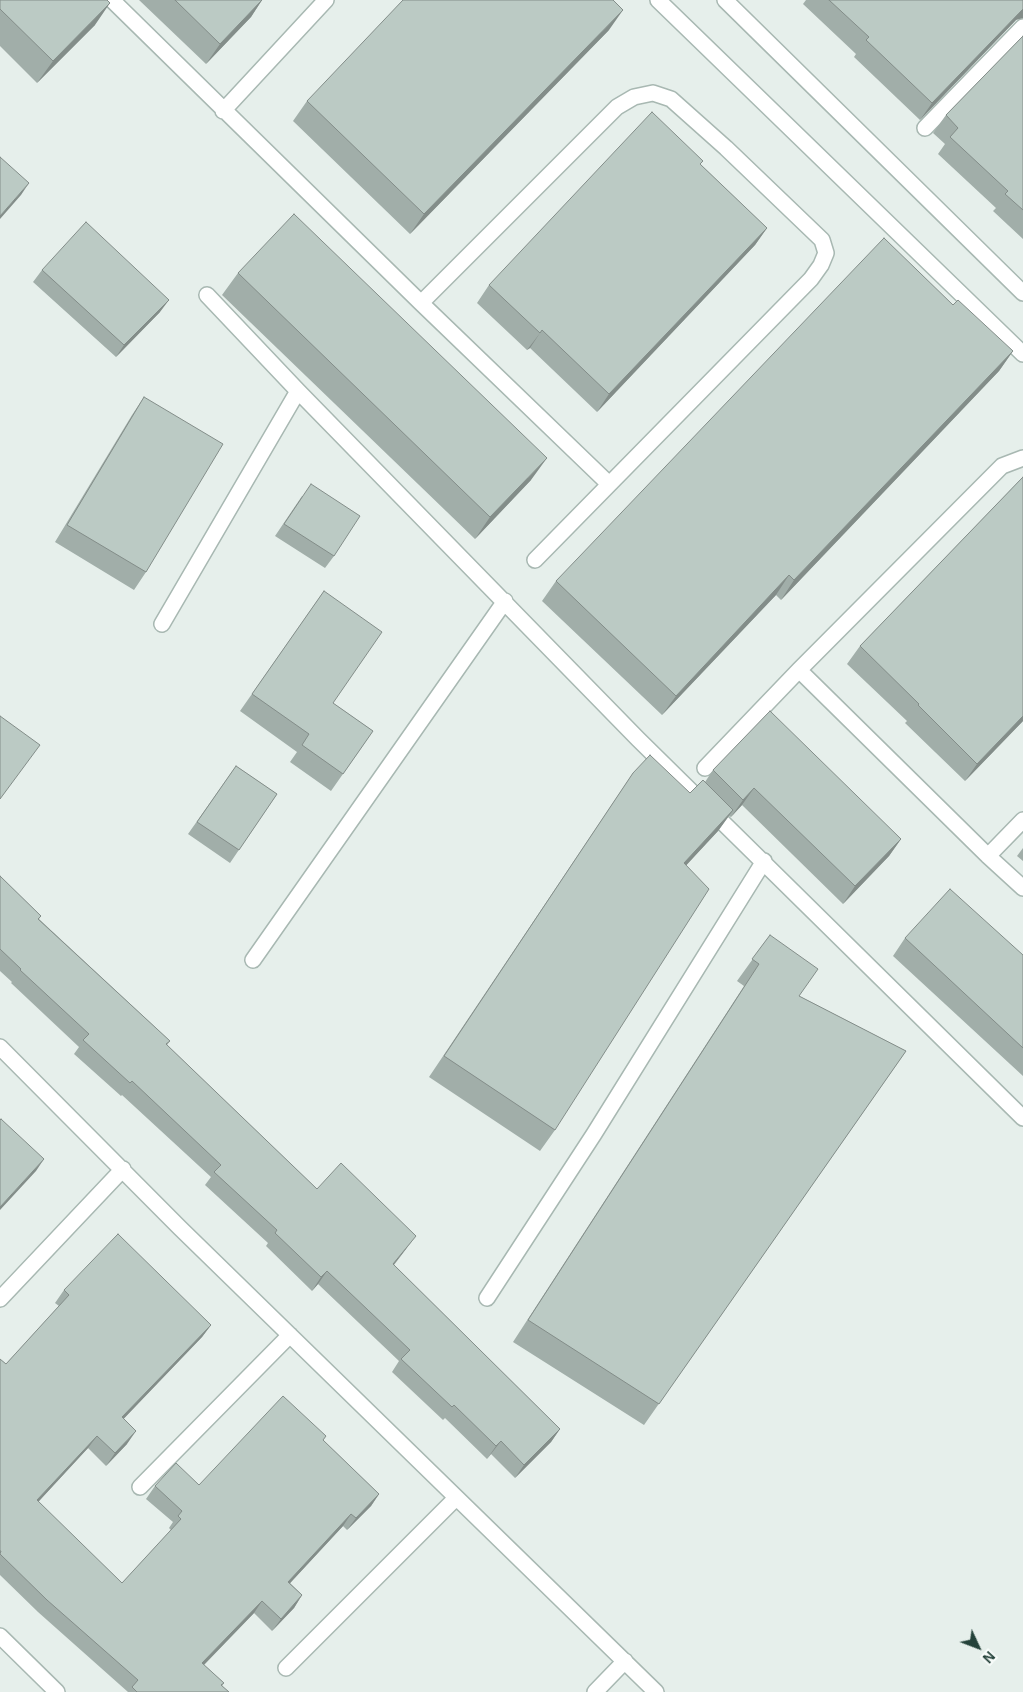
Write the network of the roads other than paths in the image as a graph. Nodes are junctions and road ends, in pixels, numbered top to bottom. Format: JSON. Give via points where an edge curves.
{"nodes":[{"id":1,"x":112,"y":0,"type":"edge"},
{"id":2,"x":326,"y":0,"type":"edge"},
{"id":3,"x":658,"y":0,"type":"edge"},
{"id":4,"x":725,"y":0,"type":"edge"},
{"id":5,"x":1023,"y":27,"type":"edge"},
{"id":6,"x":223,"y":111,"type":"junction"},
{"id":7,"x":925,"y":128,"type":"dead end"},
{"id":8,"x":1023,"y":293,"type":"edge"},
{"id":9,"x":207,"y":295,"type":"dead end"},
{"id":10,"x":421,"y":303,"type":"junction"},
{"id":11,"x":1023,"y":354,"type":"edge"},
{"id":12,"x":298,"y":391,"type":"junction"},
{"id":13,"x":1023,"y":458,"type":"edge"},
{"id":14,"x":609,"y":484,"type":"junction"},
{"id":15,"x":535,"y":560,"type":"dead end"},
{"id":16,"x":505,"y":601,"type":"junction"},
{"id":17,"x":162,"y":624,"type":"dead end"},
{"id":18,"x":800,"y":670,"type":"junction"},
{"id":19,"x":705,"y":768,"type":"dead end"},
{"id":20,"x":1023,"y":820,"type":"edge"},
{"id":21,"x":988,"y":856,"type":"junction"},
{"id":22,"x":764,"y":862,"type":"junction"},
{"id":23,"x":1023,"y":888,"type":"edge"},
{"id":24,"x":254,"y":960,"type":"dead end"},
{"id":25,"x":0,"y":1047,"type":"edge"},
{"id":26,"x":1023,"y":1118,"type":"edge"},
{"id":27,"x":123,"y":1169,"type":"junction"},
{"id":28,"x":487,"y":1298,"type":"dead end"},
{"id":29,"x":0,"y":1299,"type":"edge"},
{"id":30,"x":290,"y":1335,"type":"junction"},
{"id":31,"x":140,"y":1487,"type":"dead end"},
{"id":32,"x":456,"y":1498,"type":"junction"},
{"id":33,"x":0,"y":1636,"type":"edge"},
{"id":34,"x":625,"y":1661,"type":"junction"},
{"id":35,"x":286,"y":1668,"type":"dead end"},
{"id":36,"x":57,"y":1692,"type":"edge"},
{"id":37,"x":594,"y":1692,"type":"edge"},
{"id":38,"x":656,"y":1692,"type":"edge"}],
"edges":[{"from":1,"to":6,"type":"street"},
{"from":2,"to":6,"type":"street"},
{"from":3,"to":11,"type":"street"},
{"from":4,"to":8,"type":"street"},
{"from":5,"to":7,"type":"street"},
{"from":6,"to":10,"type":"street"},
{"from":9,"to":12,"type":"street"},
{"from":10,"to":14,"type":"street"},
{"from":10,"to":14,"type":"street","via":[[618,107],[634,97],[653,94],[671,99],[822,240],[826,253],[812,279]]},
{"from":12,"to":16,"type":"street"},
{"from":12,"to":17,"type":"street"},
{"from":13,"to":18,"type":"street","via":[[1002,466]]},
{"from":14,"to":15,"type":"street"},
{"from":16,"to":22,"type":"street","via":[[638,739]]},
{"from":16,"to":24,"type":"street"},
{"from":18,"to":19,"type":"street"},
{"from":18,"to":21,"type":"street"},
{"from":20,"to":21,"type":"street"},
{"from":21,"to":23,"type":"street"},
{"from":22,"to":26,"type":"street"},
{"from":22,"to":28,"type":"street"},
{"from":25,"to":27,"type":"street"},
{"from":27,"to":29,"type":"street"},
{"from":27,"to":30,"type":"street"},
{"from":30,"to":31,"type":"street"},
{"from":30,"to":32,"type":"street"},
{"from":32,"to":34,"type":"street"},
{"from":32,"to":35,"type":"street"},
{"from":33,"to":36,"type":"street"},
{"from":34,"to":37,"type":"street"},
{"from":34,"to":38,"type":"street"}]}
